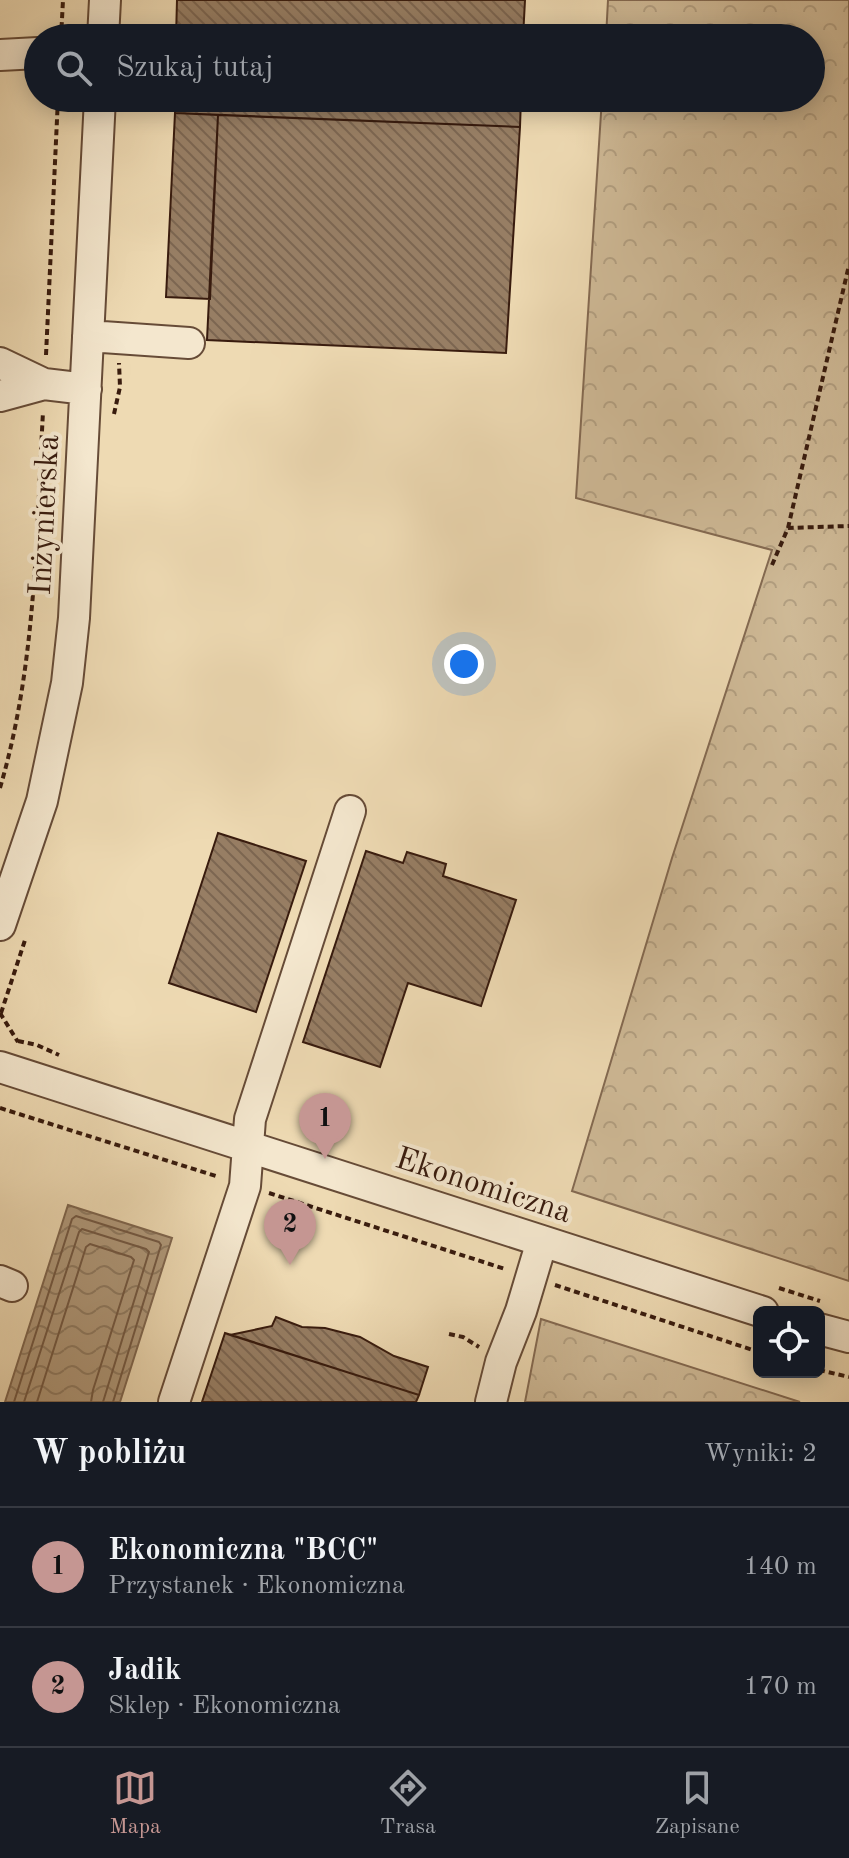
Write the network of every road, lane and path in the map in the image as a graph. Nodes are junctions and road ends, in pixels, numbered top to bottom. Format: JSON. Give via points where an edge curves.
{"nodes":[{"id":1,"x":63,"y":0,"type":"edge"},
{"id":2,"x":105,"y":0,"type":"edge"},
{"id":3,"x":62,"y":24,"type":"edge"},
{"id":4,"x":104,"y":24,"type":"edge"},
{"id":5,"x":24,"y":54,"type":"edge"},
{"id":6,"x":0,"y":55,"type":"edge"},
{"id":7,"x":57,"y":112,"type":"edge"},
{"id":8,"x":99,"y":112,"type":"edge"},
{"id":9,"x":849,"y":265,"type":"edge"},
{"id":10,"x":88,"y":336,"type":"junction"},
{"id":11,"x":189,"y":343,"type":"dead end"},
{"id":12,"x":0,"y":363,"type":"edge"},
{"id":13,"x":44,"y":384,"type":"junction"},
{"id":14,"x":86,"y":389,"type":"junction"},
{"id":15,"x":0,"y":396,"type":"edge"},
{"id":16,"x":849,"y":526,"type":"edge"},
{"id":17,"x":788,"y":528,"type":"junction"},
{"id":18,"x":772,"y":565,"type":"dead end"},
{"id":19,"x":0,"y":788,"type":"edge"},
{"id":20,"x":350,"y":811,"type":"dead end"},
{"id":21,"x":0,"y":925,"type":"edge"},
{"id":22,"x":0,"y":1067,"type":"edge"},
{"id":23,"x":0,"y":1108,"type":"edge"},
{"id":24,"x":250,"y":1147,"type":"junction"},
{"id":25,"x":245,"y":1186,"type":"junction"},
{"id":26,"x":542,"y":1241,"type":"junction"},
{"id":27,"x":531,"y":1277,"type":"junction"},
{"id":28,"x":753,"y":1309,"type":"edge"},
{"id":29,"x":825,"y":1331,"type":"edge"},
{"id":30,"x":849,"y":1337,"type":"edge"},
{"id":31,"x":753,"y":1350,"type":"edge"},
{"id":32,"x":825,"y":1371,"type":"edge"},
{"id":33,"x":849,"y":1377,"type":"edge"},
{"id":34,"x":174,"y":1402,"type":"edge"},
{"id":35,"x":491,"y":1402,"type":"edge"}],
"edges":[{"from":1,"to":3,"type":"path"},
{"from":2,"to":4,"type":"street"},
{"from":5,"to":6,"type":"street"},
{"from":7,"to":13,"type":"path"},
{"from":8,"to":10,"type":"street","name":"Inżynierska"},
{"from":9,"to":17,"type":"path"},
{"from":10,"to":11,"type":"street"},
{"from":10,"to":14,"type":"street","name":"Inżynierska"},
{"from":12,"to":13,"type":"street"},
{"from":13,"to":14,"type":"street"},
{"from":13,"to":15,"type":"street"},
{"from":13,"to":19,"type":"path","via":[[28,647]]},
{"from":14,"to":21,"type":"street","name":"Inżynierska","via":[[67,683],[42,801]]},
{"from":16,"to":17,"type":"path"},
{"from":17,"to":18,"type":"path"},
{"from":20,"to":24,"type":"street","via":[[250,1119]]},
{"from":22,"to":24,"type":"street","name":"Ekonomiczna"},
{"from":23,"to":25,"type":"path"},
{"from":24,"to":25,"type":"street"},
{"from":24,"to":26,"type":"street","name":"Ekonomiczna"},
{"from":25,"to":27,"type":"path"},
{"from":25,"to":34,"type":"street"},
{"from":26,"to":27,"type":"street"},
{"from":26,"to":28,"type":"street","name":"Ekonomiczna"},
{"from":27,"to":31,"type":"path"},
{"from":27,"to":35,"type":"street"},
{"from":29,"to":30,"type":"street"},
{"from":32,"to":33,"type":"path"}]}
